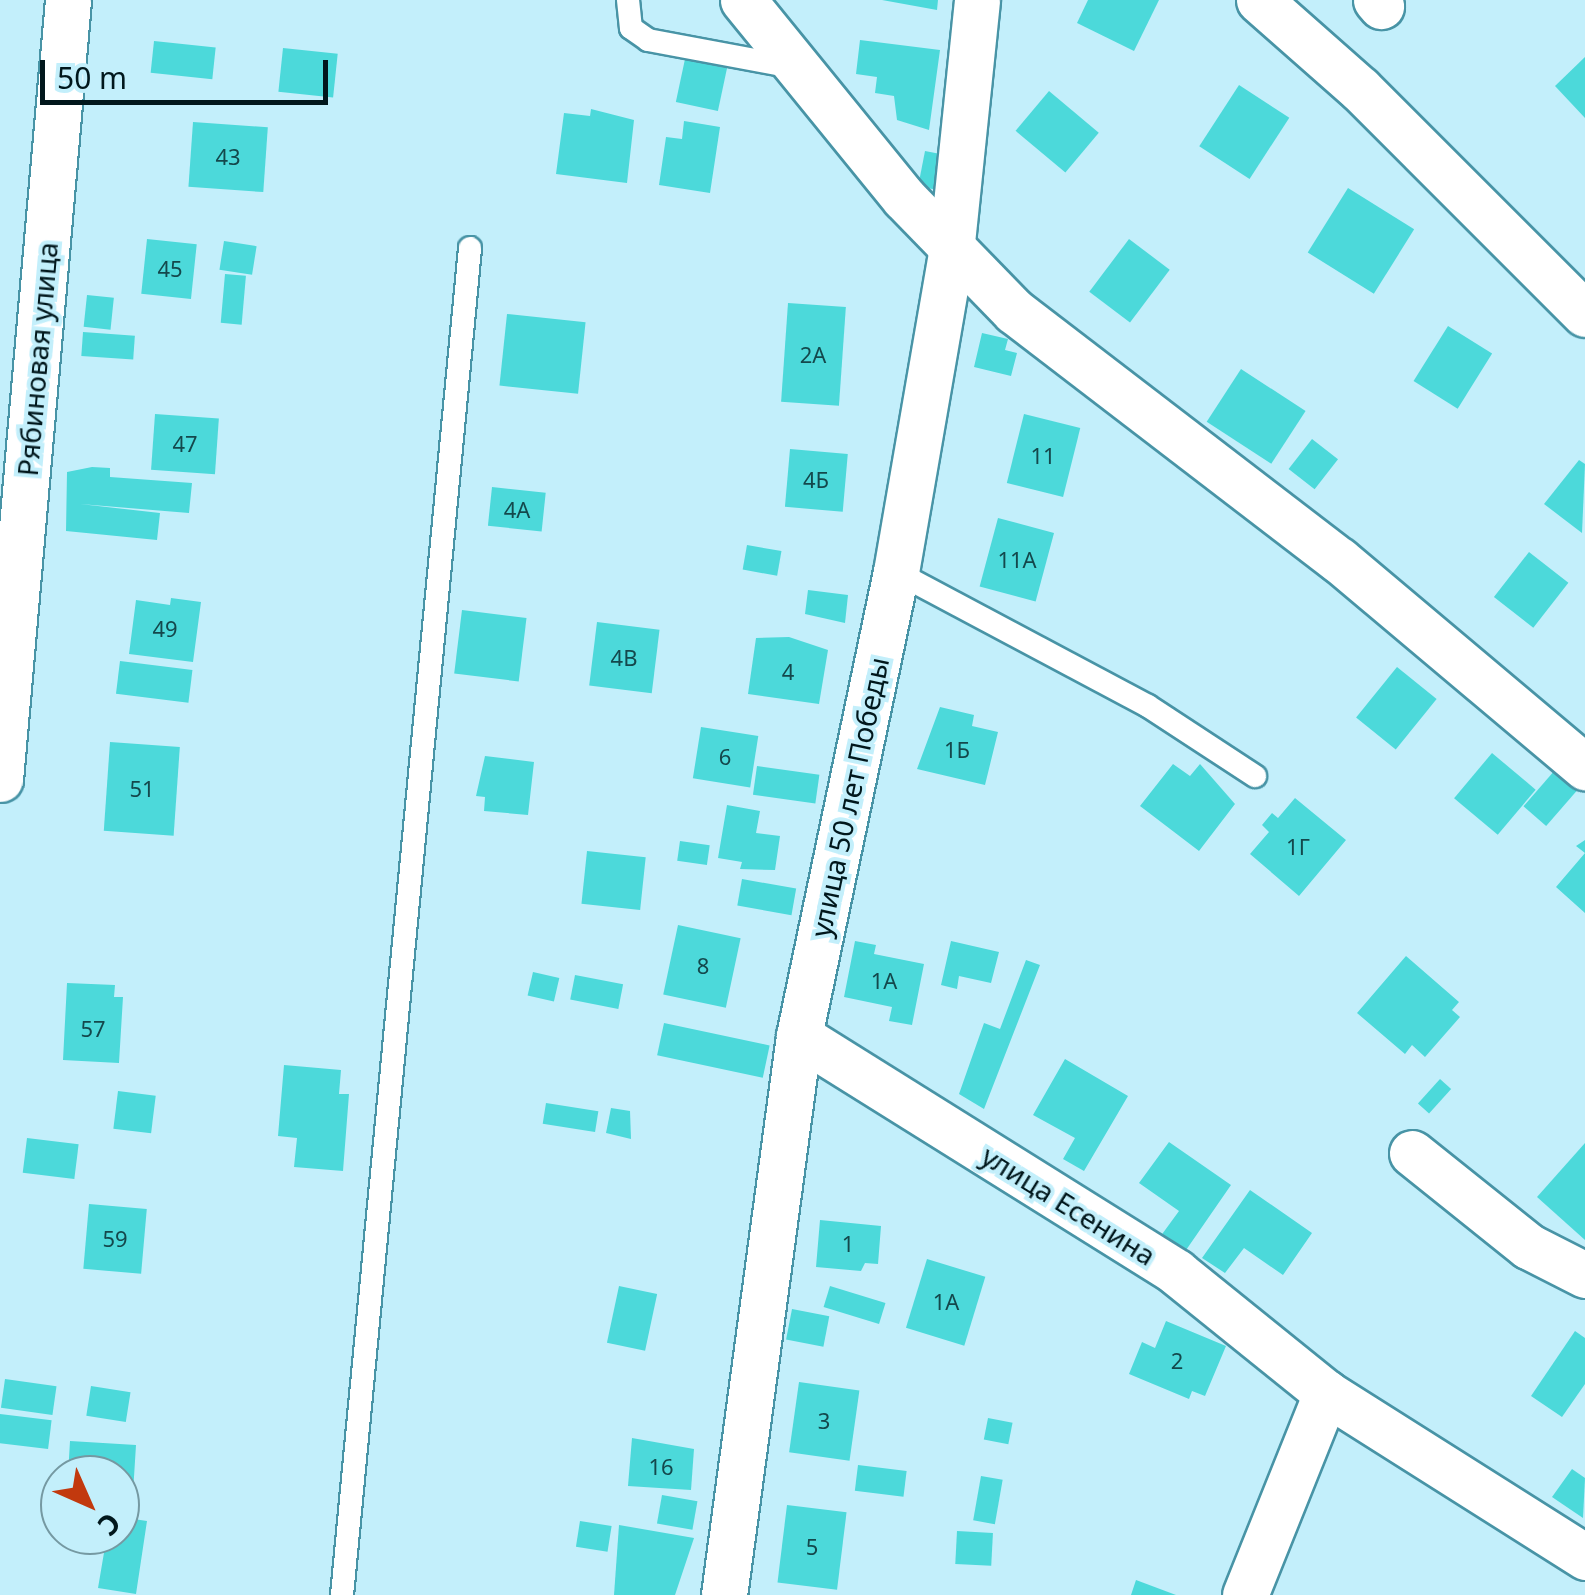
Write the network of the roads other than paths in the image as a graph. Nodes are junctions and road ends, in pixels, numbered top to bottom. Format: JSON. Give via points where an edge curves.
{"nodes":[{"id":1,"x":68,"y":0,"type":"edge"},
{"id":2,"x":628,"y":0,"type":"edge"},
{"id":3,"x":743,"y":0,"type":"edge"},
{"id":4,"x":977,"y":0,"type":"edge"},
{"id":5,"x":1259,"y":0,"type":"edge"},
{"id":6,"x":800,"y":68,"type":"junction"},
{"id":7,"x":470,"y":248,"type":"dead end"},
{"id":8,"x":951,"y":252,"type":"junction"},
{"id":9,"x":1585,"y":314,"type":"edge"},
{"id":10,"x":896,"y":572,"type":"junction"},
{"id":11,"x":1585,"y":767,"type":"edge"},
{"id":12,"x":1254,"y":776,"type":"dead end"},
{"id":13,"x":0,"y":779,"type":"edge"},
{"id":14,"x":799,"y":1036,"type":"junction"},
{"id":15,"x":1412,"y":1153,"type":"dead end"},
{"id":16,"x":1585,"y":1274,"type":"edge"},
{"id":17,"x":1326,"y":1394,"type":"junction"},
{"id":18,"x":1585,"y":1557,"type":"edge"},
{"id":19,"x":342,"y":1595,"type":"edge"},
{"id":20,"x":724,"y":1595,"type":"edge"},
{"id":21,"x":1245,"y":1595,"type":"edge"}],
"edges":[{"from":1,"to":13,"type":"street","name":"Рябиновая улица"},
{"from":2,"to":6,"type":"lane","via":[[631,28],[648,40]]},
{"from":3,"to":6,"type":"street"},
{"from":4,"to":8,"type":"street","name":"улица 50 лет Победы"},
{"from":5,"to":9,"type":"street","via":[[1373,101]]},
{"from":6,"to":8,"type":"street"},
{"from":7,"to":19,"type":"lane"},
{"from":8,"to":10,"type":"street","name":"улица 50 лет Победы"},
{"from":8,"to":11,"type":"street","via":[[1069,357],[1339,560]]},
{"from":10,"to":12,"type":"lane","via":[[1148,706]]},
{"from":10,"to":14,"type":"street","name":"улица 50 лет Победы"},
{"from":14,"to":17,"type":"street","name":"улица Есенина","via":[[1176,1272]]},
{"from":14,"to":20,"type":"street","name":"улица 50 лет Победы"},
{"from":15,"to":16,"type":"street","via":[[1528,1246]]},
{"from":17,"to":18,"type":"street","name":"улица Есенина"},
{"from":17,"to":21,"type":"street"}]}
